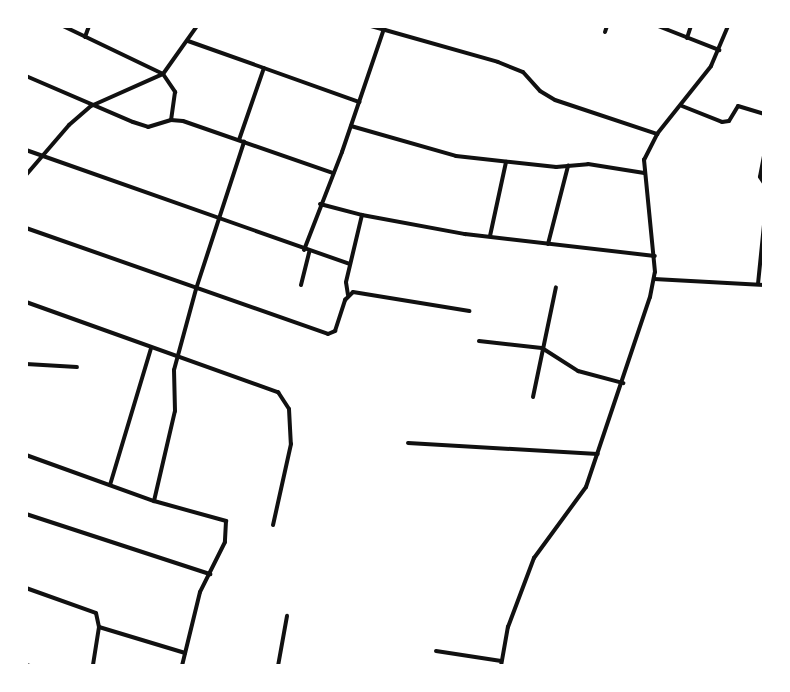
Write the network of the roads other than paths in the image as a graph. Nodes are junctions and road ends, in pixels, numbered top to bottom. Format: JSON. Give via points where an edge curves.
{"nodes":[{"id":1,"x":63,"y":26,"type":"edge"},
{"id":2,"x":89,"y":26,"type":"edge"},
{"id":3,"x":197,"y":26,"type":"edge"},
{"id":4,"x":371,"y":26,"type":"edge"},
{"id":5,"x":607,"y":26,"type":"edge"},
{"id":6,"x":659,"y":26,"type":"edge"},
{"id":7,"x":691,"y":26,"type":"edge"},
{"id":8,"x":728,"y":26,"type":"edge"},
{"id":9,"x":384,"y":28,"type":"edge"},
{"id":10,"x":605,"y":32,"type":"dead end"},
{"id":11,"x":86,"y":37,"type":"junction"},
{"id":12,"x":687,"y":38,"type":"junction"},
{"id":13,"x":188,"y":41,"type":"junction"},
{"id":14,"x":719,"y":50,"type":"junction"},
{"id":15,"x":264,"y":68,"type":"junction"},
{"id":16,"x":163,"y":74,"type":"junction"},
{"id":17,"x":26,"y":76,"type":"edge"},
{"id":18,"x":359,"y":102,"type":"junction"},
{"id":19,"x":91,"y":106,"type":"junction"},
{"id":20,"x":682,"y":106,"type":"junction"},
{"id":21,"x":764,"y":114,"type":"edge"},
{"id":22,"x":171,"y":120,"type":"junction"},
{"id":23,"x":351,"y":126,"type":"junction"},
{"id":24,"x":656,"y":134,"type":"junction"},
{"id":25,"x":239,"y":140,"type":"junction"},
{"id":26,"x":244,"y":142,"type":"junction"},
{"id":27,"x":26,"y":150,"type":"edge"},
{"id":28,"x":43,"y":156,"type":"junction"},
{"id":29,"x":764,"y":156,"type":"edge"},
{"id":30,"x":506,"y":162,"type":"junction"},
{"id":31,"x":568,"y":166,"type":"junction"},
{"id":32,"x":333,"y":173,"type":"junction"},
{"id":33,"x":644,"y":173,"type":"junction"},
{"id":34,"x":26,"y":175,"type":"edge"},
{"id":35,"x":764,"y":183,"type":"edge"},
{"id":36,"x":320,"y":204,"type":"junction"},
{"id":37,"x":362,"y":215,"type":"junction"},
{"id":38,"x":219,"y":220,"type":"junction"},
{"id":39,"x":764,"y":225,"type":"edge"},
{"id":40,"x":26,"y":228,"type":"edge"},
{"id":41,"x":490,"y":236,"type":"junction"},
{"id":42,"x":548,"y":244,"type":"junction"},
{"id":43,"x":304,"y":250,"type":"junction"},
{"id":44,"x":309,"y":252,"type":"junction"},
{"id":45,"x":654,"y":256,"type":"junction"},
{"id":46,"x":350,"y":264,"type":"junction"},
{"id":47,"x":654,"y":279,"type":"junction"},
{"id":48,"x":758,"y":284,"type":"junction"},
{"id":49,"x":764,"y":284,"type":"edge"},
{"id":50,"x":301,"y":285,"type":"dead end"},
{"id":51,"x":556,"y":287,"type":"dead end"},
{"id":52,"x":196,"y":289,"type":"junction"},
{"id":53,"x":348,"y":295,"type":"junction"},
{"id":54,"x":26,"y":302,"type":"edge"},
{"id":55,"x":469,"y":311,"type":"dead end"},
{"id":56,"x":480,"y":341,"type":"dead end"},
{"id":57,"x":151,"y":348,"type":"junction"},
{"id":58,"x":542,"y":348,"type":"junction"},
{"id":59,"x":178,"y":357,"type":"junction"},
{"id":60,"x":26,"y":364,"type":"edge"},
{"id":61,"x":76,"y":367,"type":"dead end"},
{"id":62,"x":622,"y":383,"type":"junction"},
{"id":63,"x":533,"y":397,"type":"dead end"},
{"id":64,"x":408,"y":443,"type":"dead end"},
{"id":65,"x":598,"y":454,"type":"junction"},
{"id":66,"x":26,"y":455,"type":"edge"},
{"id":67,"x":110,"y":485,"type":"junction"},
{"id":68,"x":154,"y":501,"type":"junction"},
{"id":69,"x":26,"y":514,"type":"edge"},
{"id":70,"x":273,"y":525,"type":"dead end"},
{"id":71,"x":210,"y":574,"type":"junction"},
{"id":72,"x":26,"y":588,"type":"edge"},
{"id":73,"x":287,"y":616,"type":"dead end"},
{"id":74,"x":99,"y":627,"type":"junction"},
{"id":75,"x":436,"y":651,"type":"dead end"},
{"id":76,"x":185,"y":653,"type":"junction"},
{"id":77,"x":501,"y":663,"type":"edge"},
{"id":78,"x":26,"y":665,"type":"edge"},
{"id":79,"x":30,"y":666,"type":"edge"},
{"id":80,"x":93,"y":666,"type":"edge"},
{"id":81,"x":182,"y":666,"type":"edge"},
{"id":82,"x":278,"y":666,"type":"edge"}],
"edges":[{"from":1,"to":11,"type":"street"},
{"from":2,"to":11,"type":"street"},
{"from":3,"to":13,"type":"street"},
{"from":4,"to":9,"type":"street"},
{"from":5,"to":10,"type":"street"},
{"from":6,"to":12,"type":"street"},
{"from":7,"to":12,"type":"street"},
{"from":8,"to":14,"type":"street"},
{"from":9,"to":18,"type":"street"},
{"from":9,"to":24,"type":"street","via":[[498,62],[523,72],[540,91],[556,100]]},
{"from":11,"to":16,"type":"street"},
{"from":12,"to":14,"type":"street"},
{"from":13,"to":15,"type":"street"},
{"from":13,"to":16,"type":"street"},
{"from":14,"to":20,"type":"street"},
{"from":15,"to":18,"type":"street"},
{"from":15,"to":25,"type":"street"},
{"from":16,"to":19,"type":"street"},
{"from":16,"to":22,"type":"street","via":[[175,92]]},
{"from":17,"to":19,"type":"street"},
{"from":18,"to":23,"type":"street"},
{"from":19,"to":22,"type":"street","via":[[148,127]]},
{"from":19,"to":28,"type":"street","via":[[69,125]]},
{"from":20,"to":21,"type":"street","via":[[722,122],[729,121],[738,106]]},
{"from":20,"to":24,"type":"street"},
{"from":22,"to":25,"type":"street"},
{"from":23,"to":30,"type":"street","via":[[438,152]]},
{"from":23,"to":32,"type":"street"},
{"from":24,"to":33,"type":"street","via":[[644,160]]},
{"from":25,"to":26,"type":"street"},
{"from":26,"to":32,"type":"street"},
{"from":26,"to":38,"type":"street"},
{"from":27,"to":28,"type":"street"},
{"from":28,"to":34,"type":"street"},
{"from":28,"to":38,"type":"street"},
{"from":29,"to":35,"type":"street","via":[[760,177]]},
{"from":30,"to":31,"type":"street"},
{"from":30,"to":41,"type":"street"},
{"from":31,"to":33,"type":"street","via":[[588,164]]},
{"from":31,"to":42,"type":"street"},
{"from":32,"to":36,"type":"street"},
{"from":33,"to":45,"type":"street"},
{"from":36,"to":37,"type":"street"},
{"from":36,"to":43,"type":"street"},
{"from":37,"to":41,"type":"street"},
{"from":37,"to":46,"type":"street"},
{"from":38,"to":43,"type":"street"},
{"from":38,"to":52,"type":"street"},
{"from":39,"to":48,"type":"street"},
{"from":40,"to":52,"type":"street"},
{"from":41,"to":42,"type":"street"},
{"from":42,"to":45,"type":"street"},
{"from":43,"to":44,"type":"street"},
{"from":44,"to":46,"type":"street"},
{"from":44,"to":50,"type":"street"},
{"from":45,"to":47,"type":"street"},
{"from":46,"to":53,"type":"street","via":[[345,286]]},
{"from":47,"to":48,"type":"street"},
{"from":47,"to":62,"type":"street"},
{"from":48,"to":49,"type":"street"},
{"from":51,"to":58,"type":"street"},
{"from":52,"to":53,"type":"street","via":[[328,334],[334,331]]},
{"from":52,"to":59,"type":"street"},
{"from":53,"to":55,"type":"street","via":[[366,292]]},
{"from":54,"to":57,"type":"street"},
{"from":56,"to":58,"type":"street"},
{"from":57,"to":59,"type":"street"},
{"from":57,"to":67,"type":"street"},
{"from":58,"to":62,"type":"street","via":[[578,371]]},
{"from":58,"to":63,"type":"street"},
{"from":59,"to":68,"type":"street","via":[[173,376],[175,411]]},
{"from":59,"to":70,"type":"street","via":[[271,388],[283,398],[291,424],[291,444]]},
{"from":60,"to":61,"type":"street"},
{"from":62,"to":65,"type":"street"},
{"from":64,"to":65,"type":"street"},
{"from":65,"to":77,"type":"street","via":[[582,495],[534,558],[508,627]]},
{"from":66,"to":67,"type":"street"},
{"from":67,"to":68,"type":"street"},
{"from":68,"to":71,"type":"street","via":[[226,521],[225,542]]},
{"from":69,"to":71,"type":"street"},
{"from":71,"to":76,"type":"street","via":[[200,592]]},
{"from":72,"to":74,"type":"street","via":[[92,609],[98,617]]},
{"from":73,"to":82,"type":"street"},
{"from":74,"to":76,"type":"street"},
{"from":74,"to":80,"type":"street"},
{"from":75,"to":77,"type":"street"},
{"from":76,"to":81,"type":"street"},
{"from":78,"to":79,"type":"street"}]}
